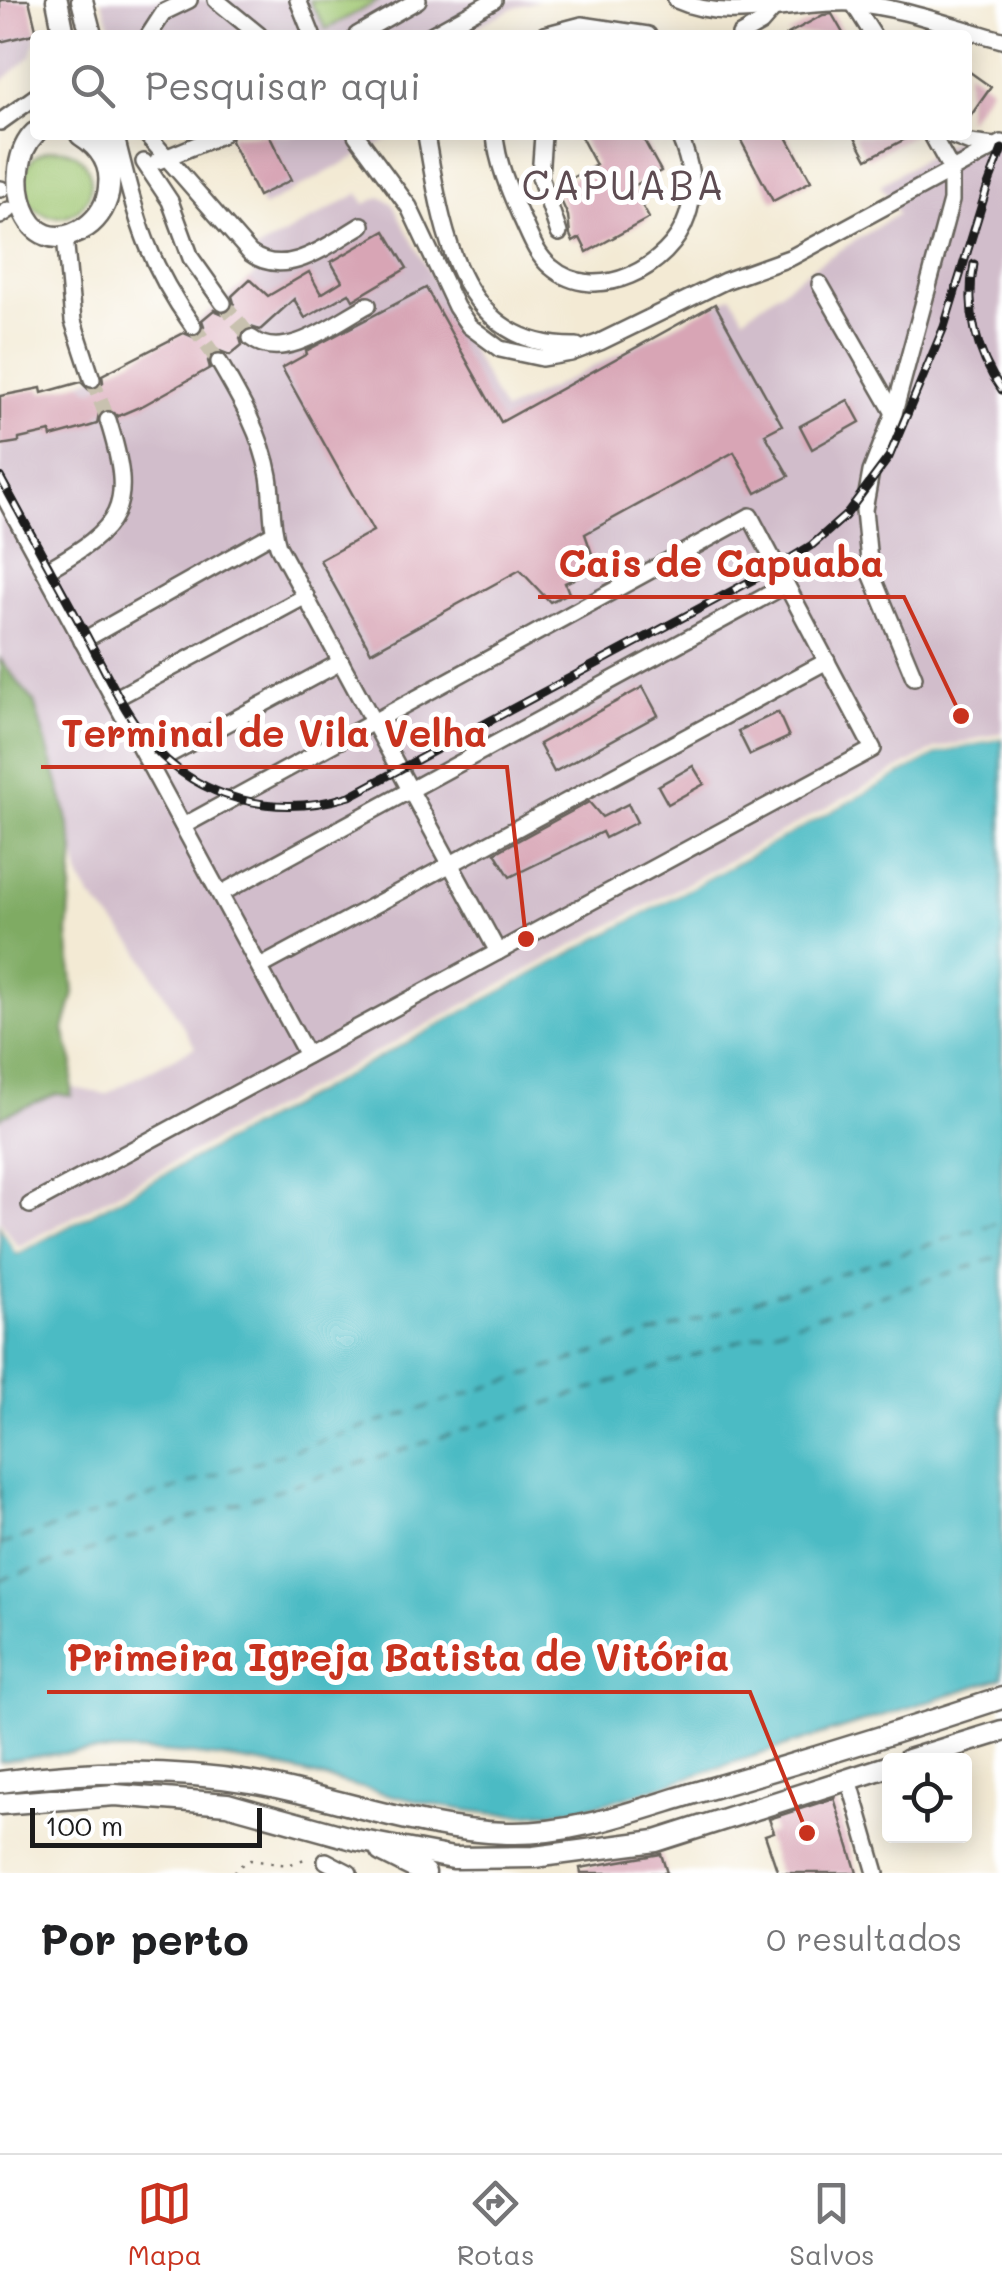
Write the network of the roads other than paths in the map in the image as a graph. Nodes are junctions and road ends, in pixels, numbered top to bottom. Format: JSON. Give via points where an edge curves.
{"nodes":[{"id":1,"x":82,"y":0,"type":"edge"},
{"id":2,"x":189,"y":0,"type":"edge"},
{"id":3,"x":216,"y":0,"type":"edge"},
{"id":4,"x":298,"y":0,"type":"edge"},
{"id":5,"x":418,"y":0,"type":"edge"},
{"id":6,"x":494,"y":0,"type":"edge"},
{"id":7,"x":676,"y":0,"type":"edge"},
{"id":8,"x":853,"y":3,"type":"junction"},
{"id":9,"x":775,"y":7,"type":"junction"},
{"id":10,"x":447,"y":29,"type":"edge"},
{"id":11,"x":90,"y":30,"type":"edge"},
{"id":12,"x":151,"y":30,"type":"edge"},
{"id":13,"x":253,"y":30,"type":"edge"},
{"id":14,"x":310,"y":30,"type":"edge"},
{"id":15,"x":366,"y":30,"type":"edge"},
{"id":16,"x":563,"y":30,"type":"edge"},
{"id":17,"x":615,"y":30,"type":"edge"},
{"id":18,"x":750,"y":30,"type":"edge"},
{"id":19,"x":869,"y":30,"type":"edge"},
{"id":20,"x":966,"y":30,"type":"edge"},
{"id":21,"x":972,"y":32,"type":"edge"},
{"id":22,"x":1002,"y":40,"type":"edge"},
{"id":23,"x":30,"y":101,"type":"edge"},
{"id":24,"x":0,"y":122,"type":"edge"},
{"id":25,"x":30,"y":135,"type":"edge"},
{"id":26,"x":88,"y":140,"type":"edge"},
{"id":27,"x":151,"y":140,"type":"edge"},
{"id":28,"x":210,"y":140,"type":"edge"},
{"id":29,"x":360,"y":140,"type":"edge"},
{"id":30,"x":427,"y":140,"type":"edge"},
{"id":31,"x":495,"y":140,"type":"edge"},
{"id":32,"x":544,"y":140,"type":"edge"},
{"id":33,"x":681,"y":140,"type":"edge"},
{"id":34,"x":935,"y":140,"type":"edge"},
{"id":35,"x":962,"y":140,"type":"edge"},
{"id":36,"x":112,"y":142,"type":"edge"},
{"id":37,"x":998,"y":144,"type":"edge"},
{"id":38,"x":166,"y":160,"type":"junction"},
{"id":39,"x":144,"y":162,"type":"junction"},
{"id":40,"x":951,"y":169,"type":"junction"},
{"id":41,"x":110,"y":181,"type":"junction"},
{"id":42,"x":1,"y":189,"type":"edge"},
{"id":43,"x":4,"y":213,"type":"edge"},
{"id":44,"x":362,"y":225,"type":"dead end"},
{"id":45,"x":559,"y":233,"type":"dead end"},
{"id":46,"x":65,"y":236,"type":"junction"},
{"id":47,"x":820,"y":284,"type":"dead end"},
{"id":48,"x":223,"y":303,"type":"tunnel mouth"},
{"id":49,"x":368,"y":305,"type":"dead end"},
{"id":50,"x":193,"y":326,"type":"tunnel mouth"},
{"id":51,"x":250,"y":338,"type":"dead end"},
{"id":52,"x":600,"y":342,"type":"junction"},
{"id":53,"x":219,"y":362,"type":"tunnel mouth"},
{"id":54,"x":92,"y":379,"type":"tunnel mouth"},
{"id":55,"x":894,"y":413,"type":"junction"},
{"id":56,"x":108,"y":420,"type":"tunnel mouth"},
{"id":57,"x":0,"y":489,"type":"edge"},
{"id":58,"x":274,"y":533,"type":"junction"},
{"id":59,"x":44,"y":571,"type":"junction"},
{"id":60,"x":786,"y":585,"type":"junction"},
{"id":61,"x":306,"y":596,"type":"junction"},
{"id":62,"x":82,"y":641,"type":"junction"},
{"id":63,"x":826,"y":661,"type":"junction"},
{"id":64,"x":341,"y":662,"type":"junction"},
{"id":65,"x":914,"y":677,"type":"dead end"},
{"id":66,"x":114,"y":698,"type":"junction"},
{"id":67,"x":373,"y":722,"type":"junction"},
{"id":68,"x":150,"y":765,"type":"junction"},
{"id":69,"x":411,"y":790,"type":"junction"},
{"id":70,"x":183,"y":826,"type":"junction"},
{"id":71,"x":451,"y":864,"type":"junction"},
{"id":72,"x":220,"y":894,"type":"junction"},
{"id":73,"x":498,"y":952,"type":"junction"},
{"id":74,"x":260,"y":967,"type":"junction"},
{"id":75,"x":308,"y":1055,"type":"junction"},
{"id":76,"x":30,"y":1205,"type":"dead end"},
{"id":77,"x":1002,"y":1698,"type":"edge"},
{"id":78,"x":1002,"y":1731,"type":"edge"},
{"id":79,"x":931,"y":1753,"type":"edge"},
{"id":80,"x":882,"y":1769,"type":"edge"},
{"id":81,"x":849,"y":1779,"type":"junction"},
{"id":82,"x":0,"y":1782,"type":"edge"},
{"id":83,"x":0,"y":1804,"type":"edge"},
{"id":84,"x":357,"y":1840,"type":"junction"},
{"id":85,"x":326,"y":1861,"type":"dead end"},
{"id":86,"x":414,"y":1871,"type":"edge"},
{"id":87,"x":349,"y":1873,"type":"edge"},
{"id":88,"x":876,"y":1873,"type":"edge"}],
"edges":[{"from":1,"to":11,"type":"main road"},
{"from":2,"to":12,"type":"street","via":[[164,12]]},
{"from":3,"to":13,"type":"street"},
{"from":4,"to":14,"type":"street"},
{"from":5,"to":15,"type":"street"},
{"from":6,"to":10,"type":"street"},
{"from":7,"to":9,"type":"street","via":[[716,11]]},
{"from":8,"to":9,"type":"street"},
{"from":8,"to":19,"type":"street"},
{"from":8,"to":20,"type":"street"},
{"from":9,"to":18,"type":"street"},
{"from":16,"to":17,"type":"street"},
{"from":21,"to":22,"type":"street"},
{"from":23,"to":24,"type":"street"},
{"from":25,"to":42,"type":"main road","via":[[7,157]]},
{"from":26,"to":41,"type":"main road","via":[[100,150]]},
{"from":27,"to":38,"type":"street"},
{"from":28,"to":38,"type":"street"},
{"from":29,"to":52,"type":"street","via":[[409,207],[456,307],[478,335],[528,358],[556,357]]},
{"from":30,"to":52,"type":"street","via":[[445,234],[478,303],[531,340],[564,346]]},
{"from":31,"to":33,"type":"street","via":[[537,250],[558,273],[592,284],[649,265],[681,232],[692,191]]},
{"from":32,"to":45,"type":"street","via":[[540,177]]},
{"from":34,"to":40,"type":"street"},
{"from":35,"to":37,"type":"street"},
{"from":36,"to":39,"type":"street"},
{"from":36,"to":41,"type":"main road"},
{"from":36,"to":50,"type":"street","via":[[144,241]]},
{"from":37,"to":40,"type":"street"},
{"from":38,"to":39,"type":"street"},
{"from":38,"to":44,"type":"street","via":[[264,261],[295,262]]},
{"from":39,"to":48,"type":"street","via":[[170,201],[190,258]]},
{"from":40,"to":52,"type":"street","via":[[810,248]]},
{"from":40,"to":55,"type":"street","via":[[952,201]]},
{"from":41,"to":46,"type":"main road","via":[[101,212]]},
{"from":42,"to":43,"type":"main road"},
{"from":43,"to":46,"type":"main road","via":[[32,232]]},
{"from":46,"to":54,"type":"street","via":[[73,320]]},
{"from":47,"to":55,"type":"street"},
{"from":49,"to":51,"type":"street","via":[[291,346],[274,349]]},
{"from":53,"to":58,"type":"street","via":[[266,463]]},
{"from":55,"to":65,"type":"street","via":[[871,472],[864,529],[877,591]]},
{"from":56,"to":59,"type":"street","via":[[122,480],[115,514],[94,542]]},
{"from":57,"to":59,"type":"street"},
{"from":58,"to":61,"type":"street"},
{"from":58,"to":62,"type":"street"},
{"from":59,"to":62,"type":"street"},
{"from":60,"to":63,"type":"street"},
{"from":60,"to":67,"type":"street","via":[[750,516]]},
{"from":60,"to":69,"type":"street"},
{"from":61,"to":64,"type":"street"},
{"from":61,"to":66,"type":"street"},
{"from":62,"to":66,"type":"street"},
{"from":63,"to":71,"type":"street"},
{"from":63,"to":73,"type":"street","via":[[873,749]]},
{"from":64,"to":67,"type":"street"},
{"from":64,"to":68,"type":"street"},
{"from":66,"to":68,"type":"street"},
{"from":67,"to":69,"type":"street"},
{"from":67,"to":70,"type":"street"},
{"from":68,"to":70,"type":"street"},
{"from":69,"to":71,"type":"street"},
{"from":69,"to":72,"type":"street"},
{"from":70,"to":72,"type":"street"},
{"from":71,"to":73,"type":"street"},
{"from":71,"to":74,"type":"street"},
{"from":72,"to":74,"type":"street"},
{"from":73,"to":75,"type":"street"},
{"from":74,"to":75,"type":"street"},
{"from":75,"to":76,"type":"street"},
{"from":77,"to":82,"type":"main road","via":[[602,1820],[512,1834],[255,1783],[148,1770]]},
{"from":78,"to":79,"type":"main road"},
{"from":80,"to":81,"type":"main road"},
{"from":81,"to":84,"type":"main road","via":[[656,1841],[591,1852],[453,1858]]},
{"from":81,"to":88,"type":"street"},
{"from":83,"to":84,"type":"main road","via":[[114,1795],[227,1804]]},
{"from":84,"to":86,"type":"main road"},
{"from":85,"to":87,"type":"street"}]}
